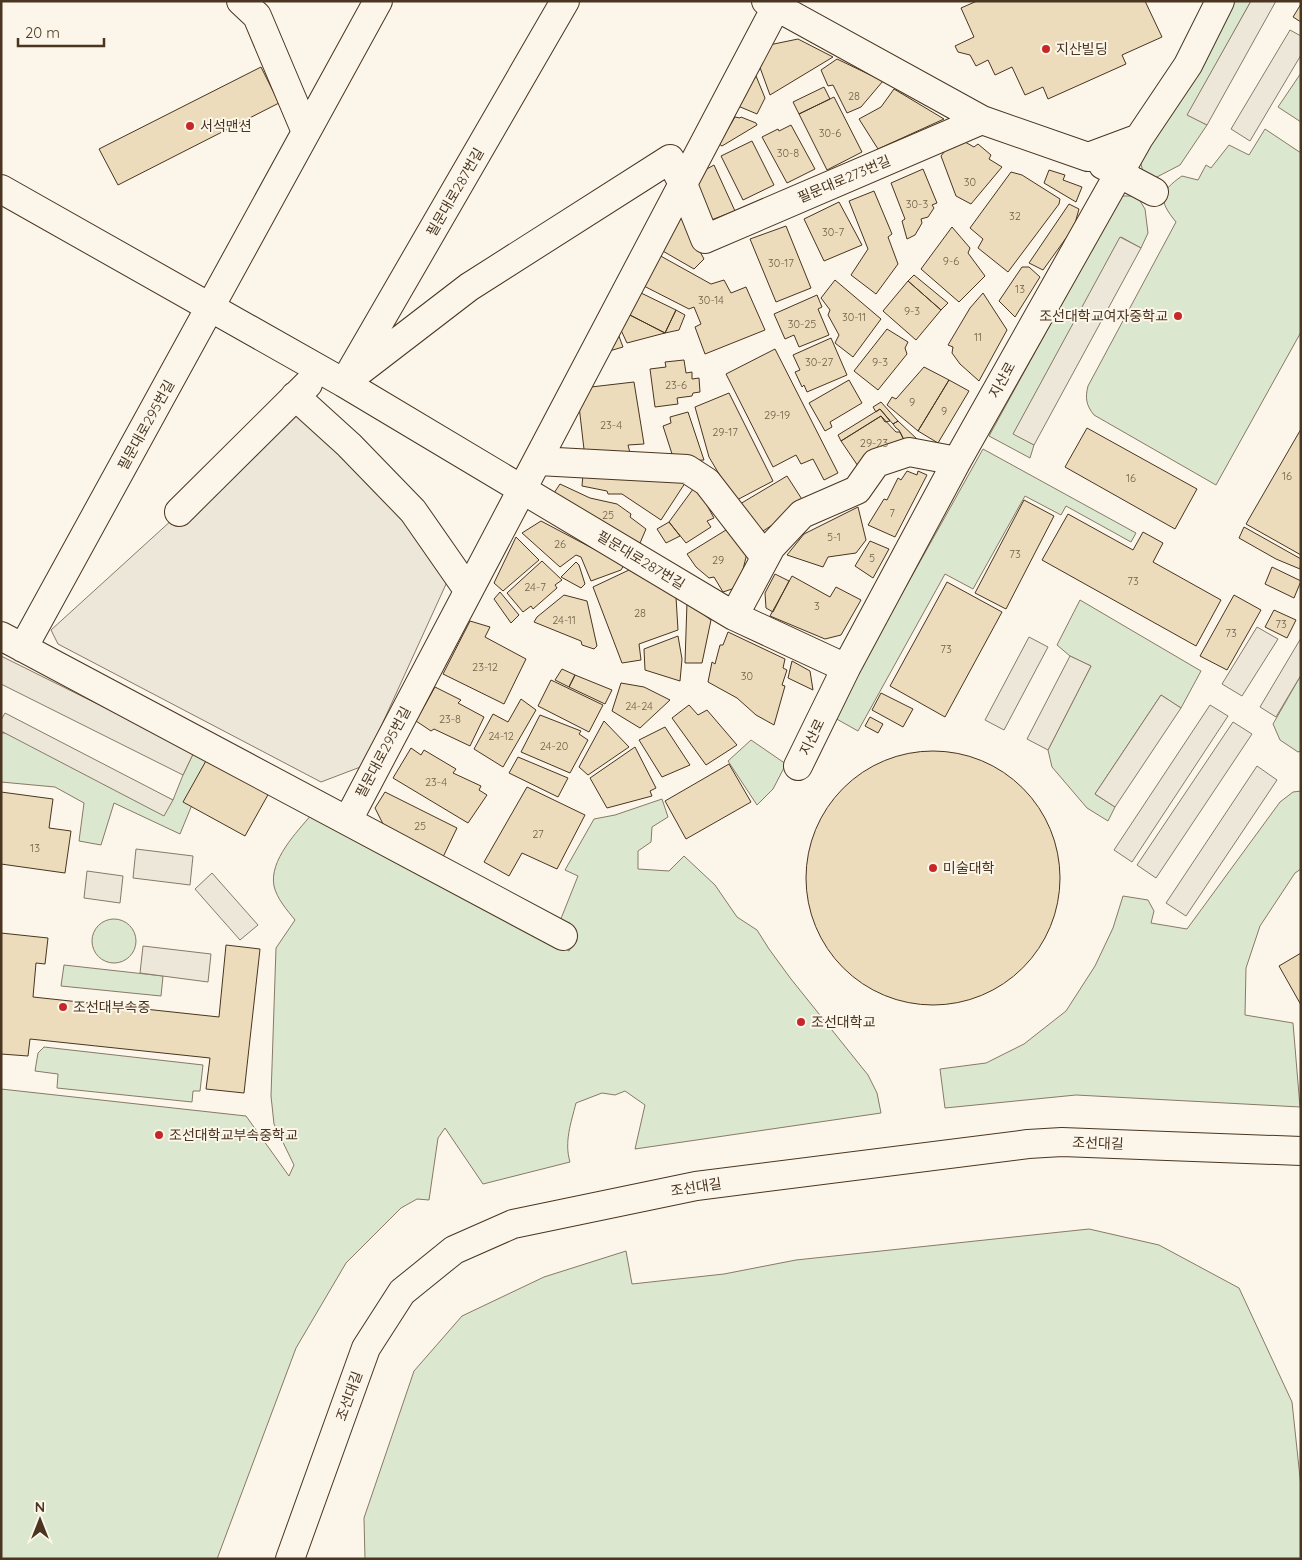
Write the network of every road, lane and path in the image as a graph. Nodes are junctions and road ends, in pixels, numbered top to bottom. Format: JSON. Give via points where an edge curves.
{"nodes":[{"id":1,"x":241,"y":1,"type":"edge"},
{"id":2,"x":378,"y":1,"type":"edge"},
{"id":3,"x":565,"y":1,"type":"edge"},
{"id":4,"x":1220,"y":1,"type":"edge"},
{"id":5,"x":771,"y":4,"type":"edge"},
{"id":6,"x":982,"y":120,"type":"junction"},
{"id":7,"x":306,"y":132,"type":"junction"},
{"id":8,"x":1139,"y":138,"type":"junction"},
{"id":9,"x":1088,"y":157,"type":"junction"},
{"id":10,"x":1118,"y":173,"type":"junction"},
{"id":11,"x":683,"y":184,"type":"junction"},
{"id":12,"x":1,"y":189,"type":"edge"},
{"id":13,"x":1154,"y":192,"type":"dead end"},
{"id":14,"x":210,"y":308,"type":"junction"},
{"id":15,"x":333,"y":377,"type":"junction"},
{"id":16,"x":295,"y":396,"type":"junction"},
{"id":17,"x":538,"y":460,"type":"junction"},
{"id":18,"x":957,"y":462,"type":"junction"},
{"id":19,"x":522,"y":489,"type":"junction"},
{"id":20,"x":179,"y":512,"type":"dead end"},
{"id":21,"x":765,"y":557,"type":"junction"},
{"id":22,"x":468,"y":590,"type":"junction"},
{"id":23,"x":734,"y":616,"type":"junction"},
{"id":24,"x":12,"y":642,"type":"edge"},
{"id":25,"x":846,"y":668,"type":"junction"},
{"id":26,"x":798,"y":766,"type":"dead end"},
{"id":27,"x":348,"y":820,"type":"junction"},
{"id":28,"x":563,"y":936,"type":"dead end"},
{"id":29,"x":1301,"y":1151,"type":"edge"},
{"id":30,"x":290,"y":1559,"type":"edge"}],
"edges":[{"from":1,"to":7,"type":"street","via":[[257,16]]},
{"from":2,"to":7,"type":"street"},
{"from":3,"to":15,"type":"street","name":"필문대로287번길"},
{"from":4,"to":8,"type":"street","name":"지산로","via":[[1188,65]]},
{"from":5,"to":6,"type":"street"},
{"from":5,"to":11,"type":"street"},
{"from":6,"to":9,"type":"street"},
{"from":6,"to":11,"type":"street","name":"필문대로273번길","via":[[706,239]]},
{"from":7,"to":14,"type":"street"},
{"from":8,"to":9,"type":"street"},
{"from":8,"to":10,"type":"street","name":"지산로"},
{"from":9,"to":10,"type":"street"},
{"from":10,"to":13,"type":"street"},
{"from":10,"to":18,"type":"street","name":"지산로"},
{"from":11,"to":15,"type":"street","via":[[670,159],[469,286]]},
{"from":11,"to":17,"type":"street"},
{"from":12,"to":14,"type":"street","name":"필문대로287번길"},
{"from":14,"to":15,"type":"street","name":"필문대로287번길"},
{"from":14,"to":24,"type":"street","name":"필문대로295번길"},
{"from":15,"to":16,"type":"street"},
{"from":15,"to":19,"type":"street","name":"필문대로287번길"},
{"from":16,"to":20,"type":"street"},
{"from":16,"to":22,"type":"street","via":[[349,445],[412,511]]},
{"from":17,"to":19,"type":"street"},
{"from":17,"to":21,"type":"street","via":[[687,469],[708,482]]},
{"from":18,"to":21,"type":"street","via":[[909,452],[876,463],[858,490],[802,514]]},
{"from":18,"to":25,"type":"street","name":"지산로"},
{"from":19,"to":22,"type":"street"},
{"from":19,"to":23,"type":"street","name":"필문대로287번길"},
{"from":21,"to":23,"type":"street"},
{"from":22,"to":27,"type":"street","name":"필문대로295번길"},
{"from":23,"to":25,"type":"street","name":"필문대로287번길"},
{"from":24,"to":27,"type":"street","name":"필문대로295번길"},
{"from":25,"to":26,"type":"street","name":"지산로"},
{"from":27,"to":28,"type":"street"},
{"from":29,"to":30,"type":"street","name":"조선대길","via":[[1071,1142],[1028,1144],[696,1186],[513,1224],[454,1250],[402,1292],[366,1348]]}]}
